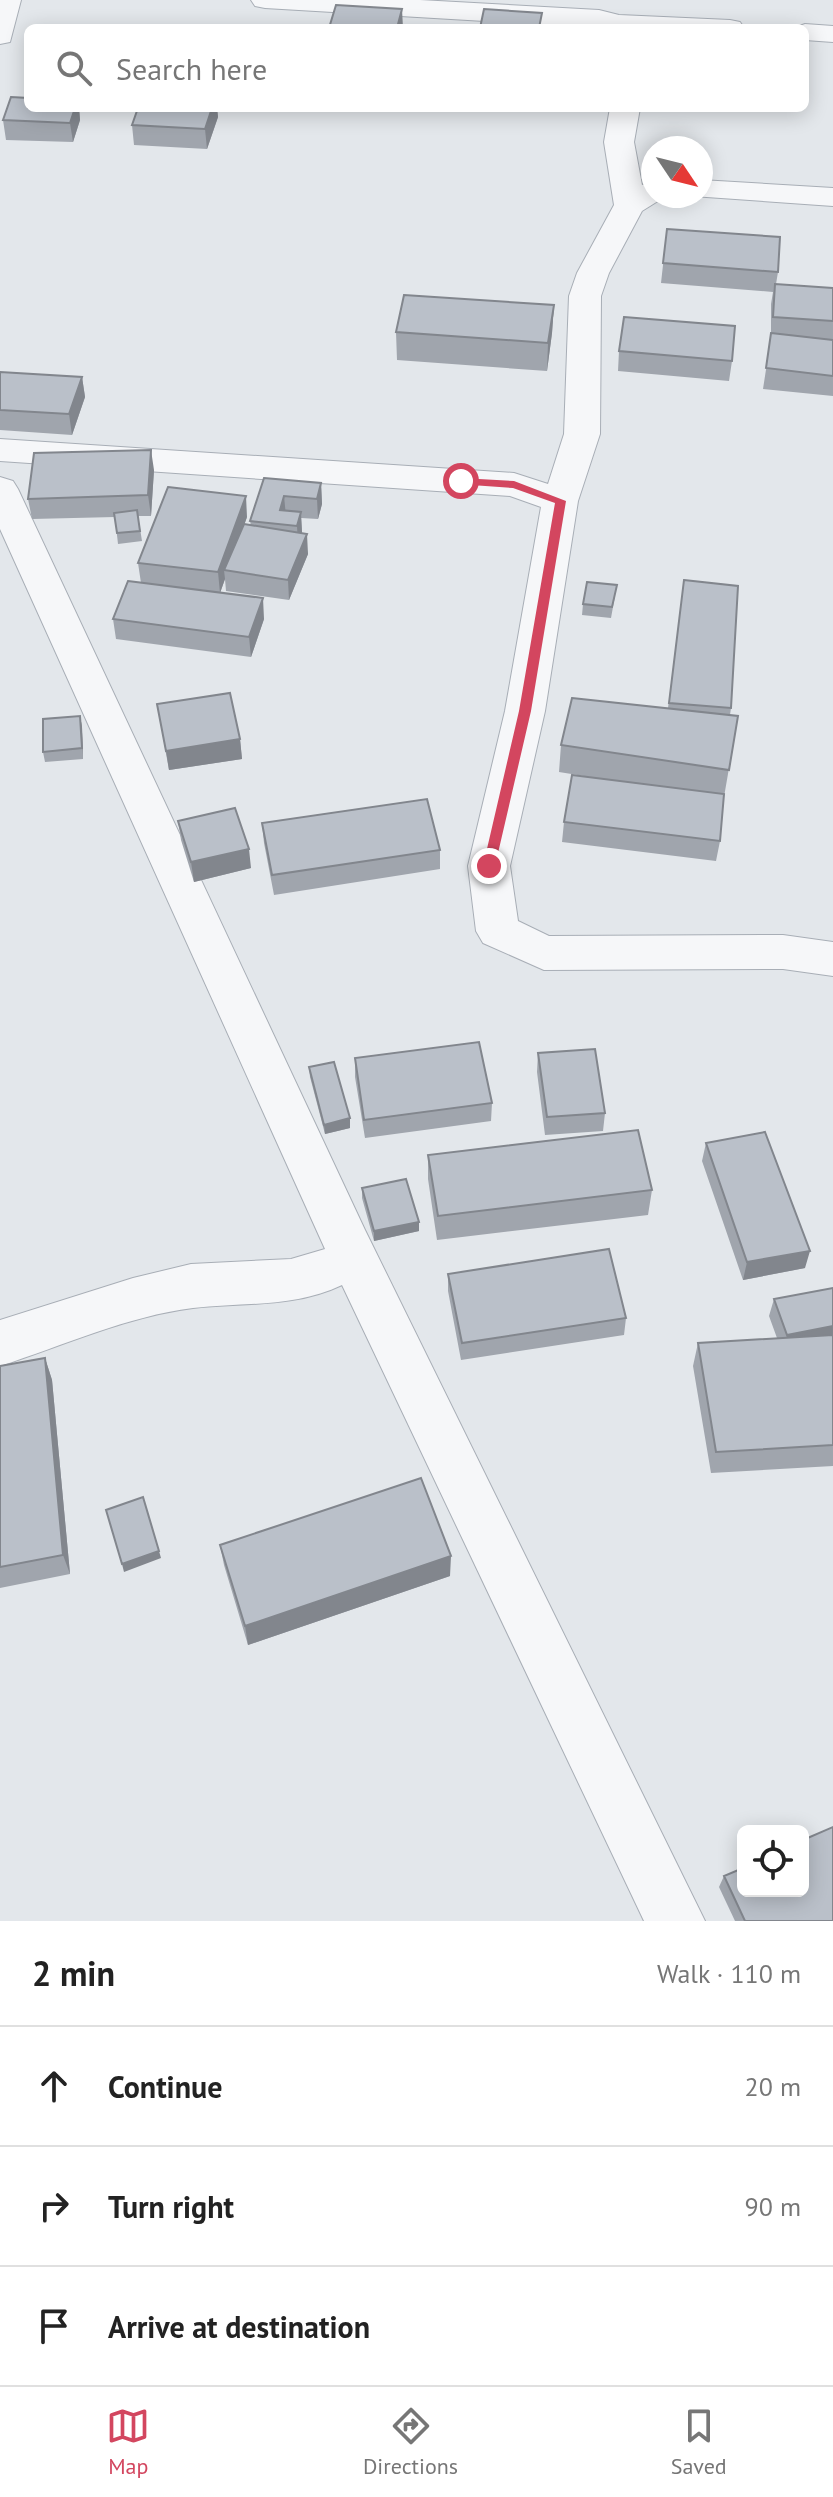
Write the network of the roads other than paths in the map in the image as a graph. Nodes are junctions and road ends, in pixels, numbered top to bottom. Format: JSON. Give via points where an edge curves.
{"nodes":[{"id":1,"x":265,"y":0,"type":"edge"},
{"id":2,"x":4,"y":1,"type":"edge"},
{"id":3,"x":307,"y":2,"type":"edge"},
{"id":4,"x":617,"y":24,"type":"edge"},
{"id":5,"x":809,"y":32,"type":"edge"},
{"id":6,"x":833,"y":34,"type":"edge"},
{"id":7,"x":0,"y":36,"type":"edge"},
{"id":8,"x":624,"y":112,"type":"edge"},
{"id":9,"x":713,"y":190,"type":"edge"},
{"id":10,"x":641,"y":197,"type":"edge"},
{"id":11,"x":833,"y":197,"type":"edge"},
{"id":12,"x":641,"y":201,"type":"edge"},
{"id":13,"x":0,"y":450,"type":"edge"},
{"id":14,"x":0,"y":478,"type":"edge"},
{"id":15,"x":0,"y":489,"type":"edge"},
{"id":16,"x":560,"y":501,"type":"junction"},
{"id":17,"x":833,"y":959,"type":"edge"},
{"id":18,"x":324,"y":1270,"type":"junction"},
{"id":19,"x":0,"y":1343,"type":"edge"},
{"id":20,"x":445,"y":1510,"type":"dead end"},
{"id":21,"x":675,"y":1921,"type":"edge"}],
"edges":[{"from":1,"to":3,"type":"street"},
{"from":2,"to":7,"type":"street"},
{"from":3,"to":4,"type":"street"},
{"from":5,"to":6,"type":"street"},
{"from":8,"to":10,"type":"street","via":[[619,142]]},
{"from":9,"to":11,"type":"street"},
{"from":12,"to":16,"type":"street","via":[[593,273],[585,296],[582,434]]},
{"from":13,"to":16,"type":"street","via":[[514,485]]},
{"from":14,"to":18,"type":"street","via":[[46,620],[67,666],[110,732],[121,785],[232,1057],[293,1161],[313,1210]]},
{"from":15,"to":21,"type":"street","via":[[346,1242]]},
{"from":16,"to":17,"type":"street","via":[[525,711],[489,866],[498,931],[544,953],[783,952]]},
{"from":18,"to":19,"type":"street","via":[[291,1281],[191,1286]]},
{"from":18,"to":20,"type":"street","via":[[385,1378]]}]}
